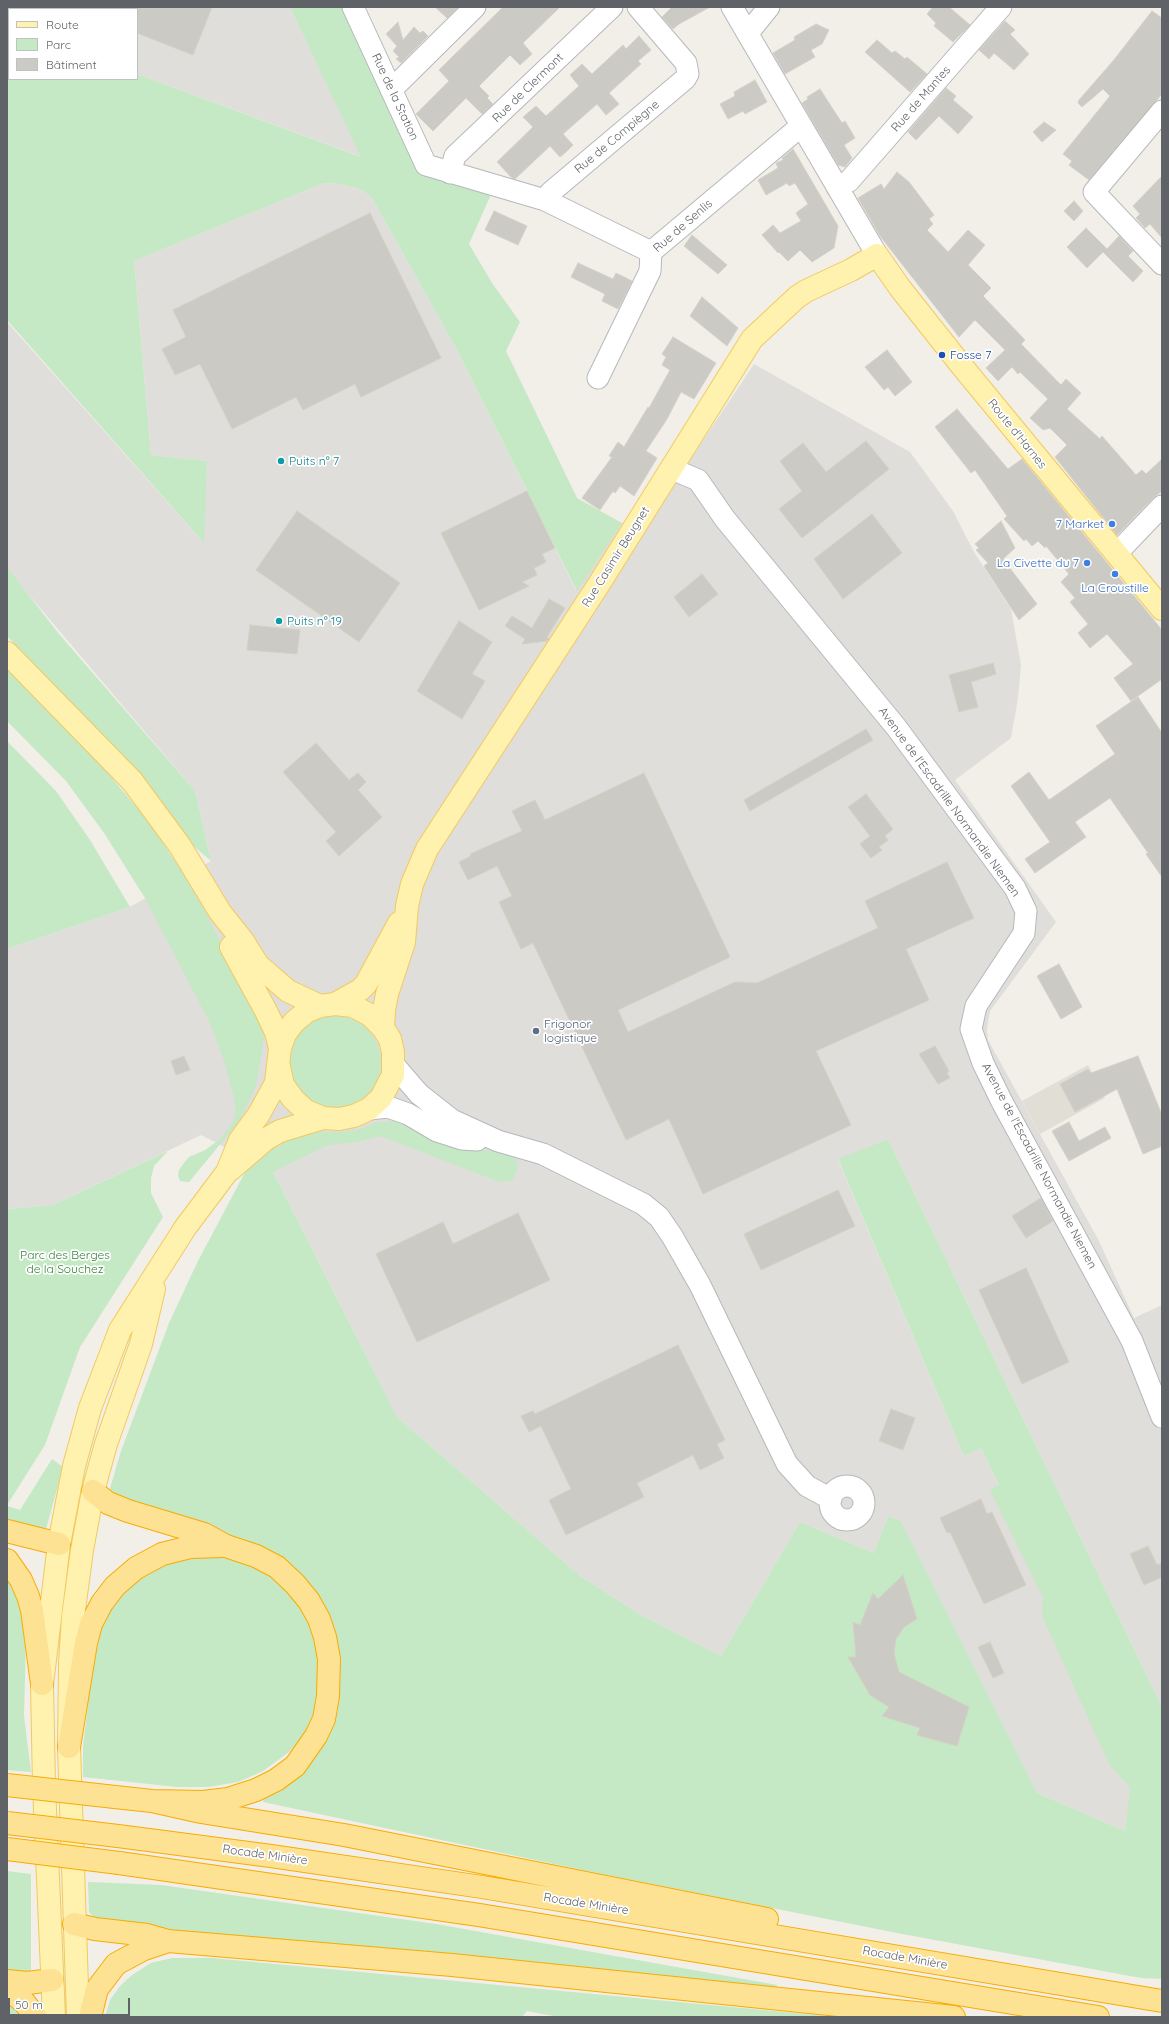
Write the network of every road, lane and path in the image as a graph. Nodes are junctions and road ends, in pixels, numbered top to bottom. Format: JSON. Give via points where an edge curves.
{"nodes":[{"id":1,"x":353,"y":7,"type":"edge"},
{"id":2,"x":475,"y":7,"type":"edge"},
{"id":3,"x":612,"y":7,"type":"edge"},
{"id":4,"x":638,"y":7,"type":"edge"},
{"id":5,"x":732,"y":7,"type":"edge"},
{"id":6,"x":769,"y":7,"type":"edge"},
{"id":7,"x":1001,"y":7,"type":"edge"},
{"id":8,"x":748,"y":33,"type":"junction"},
{"id":9,"x":391,"y":90,"type":"junction"},
{"id":10,"x":1162,"y":111,"type":"edge"},
{"id":11,"x":801,"y":126,"type":"junction"},
{"id":12,"x":450,"y":173,"type":"junction"},
{"id":13,"x":837,"y":187,"type":"junction"},
{"id":14,"x":545,"y":200,"type":"junction"},
{"id":15,"x":652,"y":252,"type":"junction"},
{"id":16,"x":877,"y":255,"type":"junction"},
{"id":17,"x":1162,"y":264,"type":"edge"},
{"id":18,"x":598,"y":378,"type":"dead end"},
{"id":19,"x":672,"y":469,"type":"junction"},
{"id":20,"x":1162,"y":506,"type":"edge"},
{"id":21,"x":1117,"y":553,"type":"junction"},
{"id":22,"x":1162,"y":609,"type":"edge"},
{"id":23,"x":7,"y":653,"type":"edge"},
{"id":24,"x":407,"y":906,"type":"junction"},
{"id":25,"x":220,"y":912,"type":"junction"},
{"id":26,"x":328,"y":1005,"type":"junction"},
{"id":27,"x":383,"y":1028,"type":"junction"},
{"id":28,"x":279,"y":1058,"type":"junction"},
{"id":29,"x":394,"y":1065,"type":"junction"},
{"id":30,"x":369,"y":1109,"type":"junction"},
{"id":31,"x":323,"y":1118,"type":"junction"},
{"id":32,"x":498,"y":1141,"type":"junction"},
{"id":33,"x":227,"y":1172,"type":"junction"},
{"id":34,"x":158,"y":1272,"type":"junction"},
{"id":35,"x":1162,"y":1417,"type":"edge"},
{"id":36,"x":82,"y":1437,"type":"junction"},
{"id":37,"x":93,"y":1491,"type":"junction"},
{"id":38,"x":831,"y":1499,"type":"dead end"},
{"id":39,"x":87,"y":1519,"type":"junction"},
{"id":40,"x":7,"y":1532,"type":"edge"},
{"id":41,"x":59,"y":1544,"type":"junction"},
{"id":42,"x":226,"y":1546,"type":"junction"},
{"id":43,"x":7,"y":1560,"type":"edge"},
{"id":44,"x":42,"y":1684,"type":"junction"},
{"id":45,"x":69,"y":1747,"type":"junction"},
{"id":46,"x":7,"y":1784,"type":"edge"},
{"id":47,"x":152,"y":1801,"type":"junction"},
{"id":48,"x":7,"y":1823,"type":"edge"},
{"id":49,"x":7,"y":1849,"type":"edge"},
{"id":50,"x":48,"y":1886,"type":"junction"},
{"id":51,"x":74,"y":1924,"type":"junction"},
{"id":52,"x":168,"y":1941,"type":"junction"},
{"id":53,"x":75,"y":1955,"type":"junction"},
{"id":54,"x":896,"y":1956,"type":"junction"},
{"id":55,"x":52,"y":1980,"type":"junction"},
{"id":56,"x":7,"y":1981,"type":"edge"},
{"id":57,"x":7,"y":1989,"type":"edge"},
{"id":58,"x":1162,"y":2001,"type":"edge"},
{"id":59,"x":36,"y":2017,"type":"edge"},
{"id":60,"x":54,"y":2017,"type":"edge"},
{"id":61,"x":78,"y":2017,"type":"edge"},
{"id":62,"x":90,"y":2017,"type":"edge"},
{"id":63,"x":954,"y":2017,"type":"edge"},
{"id":64,"x":1098,"y":2017,"type":"edge"}],
"edges":[{"from":1,"to":9,"type":"street","name":"Rue de la Station"},
{"from":2,"to":9,"type":"street"},
{"from":3,"to":12,"type":"street","name":"Rue de Clermont","via":[[455,156]]},
{"from":4,"to":14,"type":"street","name":"Rue de Compiègne","via":[[686,63],[688,74],[551,192]]},
{"from":5,"to":8,"type":"street"},
{"from":6,"to":8,"type":"street"},
{"from":7,"to":13,"type":"street","name":"Rue de Mantes","via":[[849,182]]},
{"from":8,"to":11,"type":"street"},
{"from":9,"to":12,"type":"street","name":"Rue de la Station","via":[[426,165]]},
{"from":10,"to":17,"type":"street","via":[[1094,192]]},
{"from":11,"to":13,"type":"street"},
{"from":11,"to":15,"type":"street","name":"Rue de Senlis"},
{"from":12,"to":14,"type":"street","name":"Rue de la Station"},
{"from":13,"to":16,"type":"street"},
{"from":14,"to":15,"type":"street","name":"Rue de la Station"},
{"from":15,"to":18,"type":"street","name":"Rue de Senlis","via":[[650,271]]},
{"from":16,"to":19,"type":"main road","name":"Rue Casimir Beugnet","via":[[797,297],[752,339]]},
{"from":16,"to":21,"type":"main road","name":"Route d'Harnes","via":[[961,366]]},
{"from":19,"to":24,"type":"main road","name":"Rue Casimir Beugnet","via":[[427,849],[412,884]]},
{"from":19,"to":35,"type":"street","name":"Avenue de l'Escadrille Normandie Niemen","via":[[698,480],[725,519],[896,727],[1015,888],[1026,911],[1024,933],[976,1006],[971,1029],[983,1063],[1002,1102],[1132,1341]]},
{"from":20,"to":21,"type":"street"},
{"from":21,"to":22,"type":"main road","name":"Route d'Harnes"},
{"from":23,"to":25,"type":"main road","via":[[132,780],[180,846]]},
{"from":24,"to":26,"type":"main road","via":[[366,984],[348,998]]},
{"from":24,"to":27,"type":"main road","via":[[404,942],[387,994]]},
{"from":25,"to":26,"type":"main road","via":[[258,965],[288,990]]},
{"from":25,"to":28,"type":"main road","via":[[230,945],[276,1032]]},
{"from":26,"to":27,"type":"main road","via":[[353,1006],[370,1015]]},
{"from":26,"to":28,"type":"main road","via":[[306,1012],[294,1022],[285,1034]]},
{"from":27,"to":29,"type":"main road","via":[[390,1039]]},
{"from":28,"to":31,"type":"main road","via":[[283,1084],[293,1099],[306,1111]]},
{"from":28,"to":33,"type":"main road","via":[[276,1083],[259,1114],[240,1140]]},
{"from":29,"to":30,"type":"main road","via":[[390,1082],[381,1098]]},
{"from":29,"to":32,"type":"street","via":[[430,1104],[452,1120]]},
{"from":30,"to":31,"type":"main road","via":[[339,1119]]},
{"from":30,"to":32,"type":"street","via":[[388,1107],[408,1114],[437,1131],[462,1139]]},
{"from":31,"to":33,"type":"main road","via":[[280,1131],[266,1139]]},
{"from":32,"to":38,"type":"street","via":[[543,1154],[643,1204],[659,1217],[700,1285],[787,1464],[807,1486]]},
{"from":33,"to":34,"type":"main road"},
{"from":34,"to":36,"type":"main road","via":[[120,1330],[90,1408]]},
{"from":34,"to":37,"type":"main road","via":[[140,1344]]},
{"from":36,"to":37,"type":"main road","via":[[83,1472]]},
{"from":36,"to":41,"type":"main road"},
{"from":37,"to":39,"type":"main road"},
{"from":37,"to":42,"type":"highway","via":[[108,1503],[204,1534]]},
{"from":39,"to":41,"type":"main road","via":[[69,1539]]},
{"from":39,"to":45,"type":"main road","via":[[73,1617]]},
{"from":40,"to":41,"type":"highway"},
{"from":41,"to":44,"type":"main road"},
{"from":42,"to":45,"type":"highway","via":[[190,1547],[162,1554],[136,1568],[106,1597],[91,1624],[86,1643]]},
{"from":42,"to":47,"type":"highway","via":[[256,1556],[277,1567],[295,1584],[319,1619],[329,1659],[328,1696],[324,1718],[310,1746],[295,1766],[256,1790],[228,1799],[203,1802]]},
{"from":43,"to":44,"type":"highway","via":[[22,1580],[32,1610]]},
{"from":44,"to":50,"type":"main road"},
{"from":45,"to":51,"type":"main road"},
{"from":46,"to":47,"type":"highway","bridge":true},
{"from":47,"to":54,"type":"highway","via":[[201,1812],[344,1835],[722,1911],[840,1932]]},
{"from":48,"to":54,"type":"highway","name":"Rocade Minière","bridge":true,"via":[[271,1856],[482,1887]]},
{"from":49,"to":64,"type":"highway","bridge":true,"via":[[487,1916]]},
{"from":50,"to":51,"type":"main road","via":[[59,1910]]},
{"from":50,"to":55,"type":"main road"},
{"from":51,"to":52,"type":"highway","via":[[147,1935]]},
{"from":51,"to":53,"type":"main road"},
{"from":52,"to":62,"type":"highway","via":[[144,1949],[116,1964],[97,1989]]},
{"from":52,"to":63,"type":"highway","via":[[452,1964]]},
{"from":53,"to":55,"type":"main road"},
{"from":53,"to":61,"type":"main road"},
{"from":54,"to":58,"type":"highway","name":"Rocade Minière"},
{"from":55,"to":56,"type":"highway","via":[[27,1984]]},
{"from":55,"to":60,"type":"main road"},
{"from":57,"to":59,"type":"highway","via":[[24,2002]]}]}
